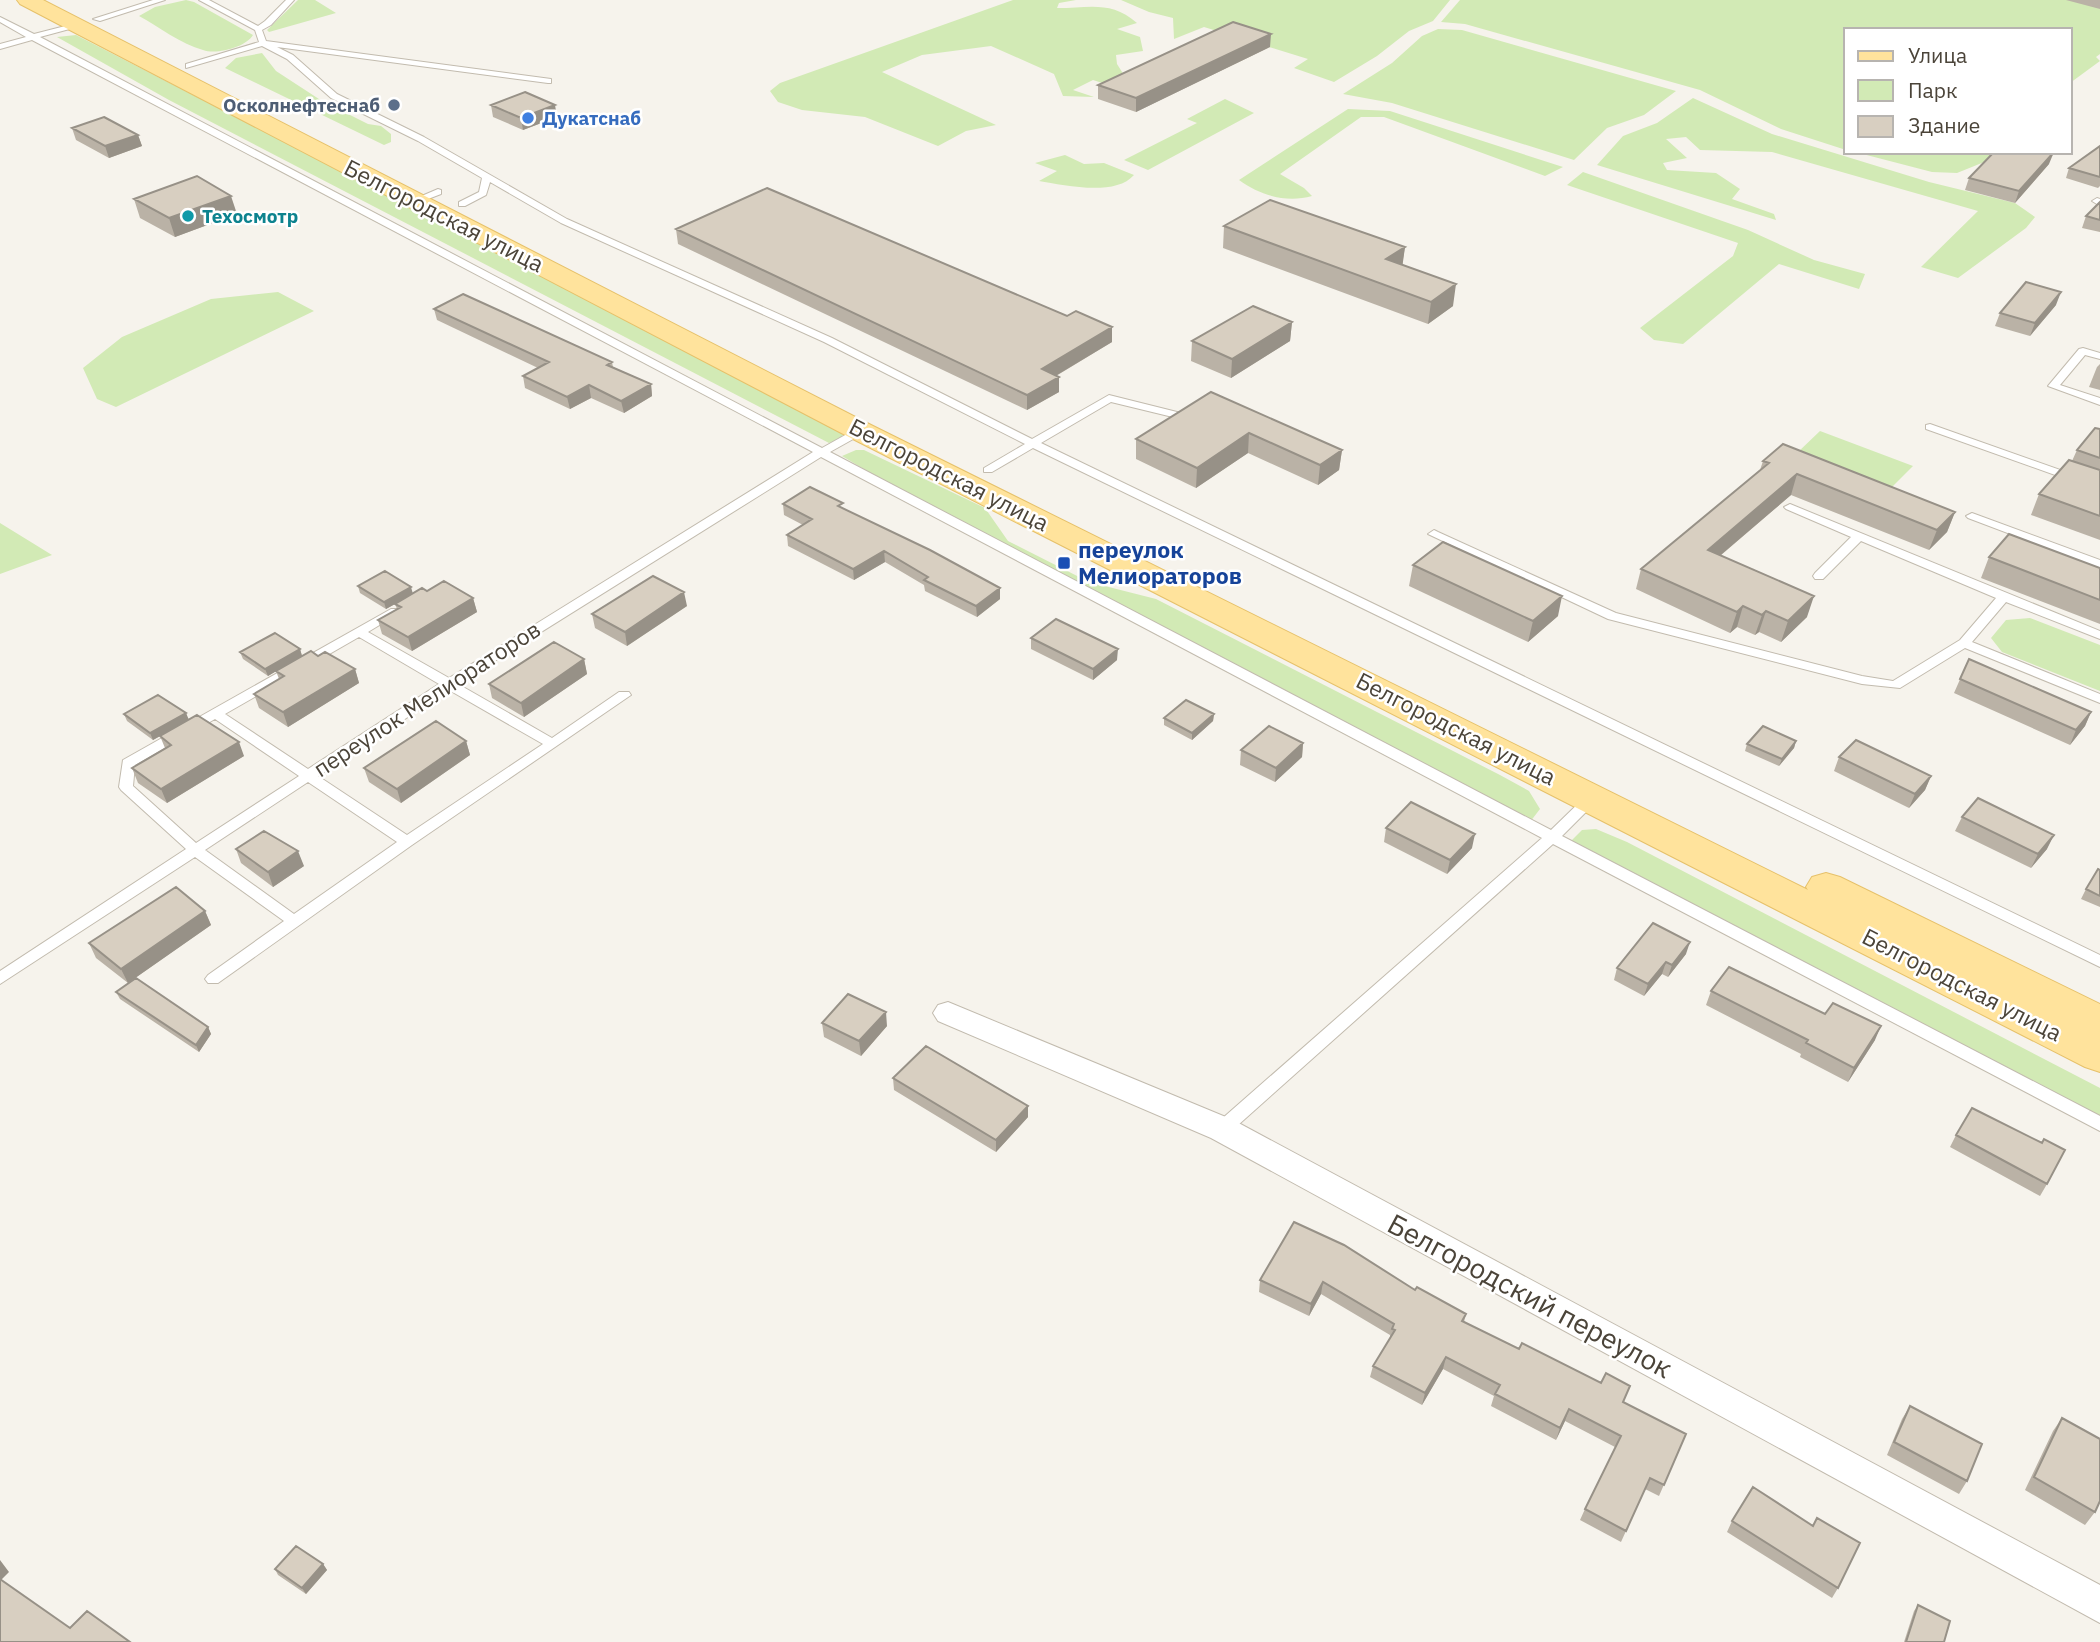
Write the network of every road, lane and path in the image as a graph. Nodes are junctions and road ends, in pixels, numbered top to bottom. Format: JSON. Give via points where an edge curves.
{"nodes":[{"id":1,"x":27,"y":0,"type":"edge"},
{"id":2,"x":162,"y":0,"type":"edge"},
{"id":3,"x":203,"y":0,"type":"edge"},
{"id":4,"x":290,"y":0,"type":"edge"},
{"id":5,"x":77,"y":15,"type":"edge"},
{"id":6,"x":0,"y":19,"type":"edge"},
{"id":7,"x":258,"y":29,"type":"junction"},
{"id":8,"x":33,"y":37,"type":"junction"},
{"id":9,"x":264,"y":43,"type":"junction"},
{"id":10,"x":0,"y":47,"type":"edge"},
{"id":11,"x":189,"y":66,"type":"junction"},
{"id":12,"x":548,"y":81,"type":"dead end"},
{"id":13,"x":487,"y":178,"type":"junction"},
{"id":14,"x":439,"y":199,"type":"junction"},
{"id":15,"x":2100,"y":356,"type":"edge"},
{"id":16,"x":2100,"y":402,"type":"edge"},
{"id":17,"x":1181,"y":416,"type":"edge"},
{"id":18,"x":1930,"y":427,"type":"dead end"},
{"id":19,"x":860,"y":431,"type":"junction"},
{"id":20,"x":1032,"y":443,"type":"junction"},
{"id":21,"x":820,"y":453,"type":"junction"},
{"id":22,"x":988,"y":470,"type":"junction"},
{"id":23,"x":2100,"y":488,"type":"edge"},
{"id":24,"x":1790,"y":507,"type":"dead end"},
{"id":25,"x":1972,"y":516,"type":"dead end"},
{"id":26,"x":1434,"y":534,"type":"dead end"},
{"id":27,"x":1859,"y":536,"type":"junction"},
{"id":28,"x":2100,"y":564,"type":"edge"},
{"id":29,"x":1819,"y":576,"type":"dead end"},
{"id":30,"x":2004,"y":597,"type":"junction"},
{"id":31,"x":405,"y":606,"type":"edge"},
{"id":32,"x":359,"y":632,"type":"junction"},
{"id":33,"x":2100,"y":635,"type":"edge"},
{"id":34,"x":1964,"y":643,"type":"junction"},
{"id":35,"x":450,"y":683,"type":"junction"},
{"id":36,"x":624,"y":695,"type":"dead end"},
{"id":37,"x":2100,"y":699,"type":"edge"},
{"id":38,"x":216,"y":714,"type":"junction"},
{"id":39,"x":553,"y":744,"type":"junction"},
{"id":40,"x":307,"y":776,"type":"junction"},
{"id":41,"x":1592,"y":798,"type":"junction"},
{"id":42,"x":1552,"y":837,"type":"junction"},
{"id":43,"x":407,"y":842,"type":"junction"},
{"id":44,"x":195,"y":850,"type":"junction"},
{"id":45,"x":295,"y":922,"type":"junction"},
{"id":46,"x":2100,"y":961,"type":"edge"},
{"id":47,"x":0,"y":978,"type":"edge"},
{"id":48,"x":212,"y":979,"type":"dead end"},
{"id":49,"x":948,"y":1013,"type":"dead end"},
{"id":50,"x":2100,"y":1023,"type":"edge"},
{"id":51,"x":2100,"y":1055,"type":"edge"},
{"id":52,"x":2100,"y":1124,"type":"edge"},
{"id":53,"x":1222,"y":1129,"type":"junction"},
{"id":54,"x":2100,"y":1605,"type":"edge"}],
"edges":[{"from":1,"to":5,"type":"main road","name":"Белгородская улица"},
{"from":2,"to":5,"type":"lane"},
{"from":3,"to":7,"type":"lane"},
{"from":4,"to":7,"type":"lane"},
{"from":5,"to":8,"type":"lane"},
{"from":5,"to":11,"type":"main road","name":"Белгородская улица"},
{"from":5,"to":14,"type":"main road","name":"Белгородская улица"},
{"from":6,"to":8,"type":"lane"},
{"from":7,"to":9,"type":"lane"},
{"from":8,"to":10,"type":"lane"},
{"from":8,"to":21,"type":"lane"},
{"from":9,"to":11,"type":"lane"},
{"from":9,"to":12,"type":"lane"},
{"from":9,"to":13,"type":"lane","via":[[290,57],[334,96]]},
{"from":11,"to":14,"type":"main road","name":"Белгородская улица"},
{"from":13,"to":14,"type":"lane","via":[[483,193]]},
{"from":13,"to":20,"type":"lane","via":[[564,221],[828,340]]},
{"from":14,"to":19,"type":"main road","name":"Белгородская улица"},
{"from":14,"to":22,"type":"main road","name":"Белгородская улица"},
{"from":15,"to":16,"type":"lane","via":[[2082,351],[2053,386]]},
{"from":17,"to":20,"type":"lane","via":[[1109,398]]},
{"from":18,"to":23,"type":"lane"},
{"from":19,"to":21,"type":"lane","name":"переулок Мелиораторов"},
{"from":19,"to":41,"type":"main road","name":"Белгородская улица"},
{"from":20,"to":22,"type":"lane"},
{"from":20,"to":46,"type":"lane"},
{"from":21,"to":35,"type":"lane","name":"переулок Мелиораторов"},
{"from":21,"to":42,"type":"lane"},
{"from":22,"to":50,"type":"main road","name":"Белгородская улица"},
{"from":24,"to":27,"type":"lane"},
{"from":25,"to":28,"type":"lane"},
{"from":26,"to":34,"type":"lane","via":[[1612,616],[1862,680],[1895,685]]},
{"from":27,"to":29,"type":"lane"},
{"from":27,"to":30,"type":"lane"},
{"from":30,"to":33,"type":"lane"},
{"from":30,"to":34,"type":"lane"},
{"from":31,"to":32,"type":"lane"},
{"from":32,"to":35,"type":"lane"},
{"from":32,"to":38,"type":"lane"},
{"from":34,"to":37,"type":"lane"},
{"from":35,"to":39,"type":"lane"},
{"from":35,"to":40,"type":"lane","name":"переулок Мелиораторов"},
{"from":36,"to":39,"type":"lane"},
{"from":38,"to":40,"type":"lane"},
{"from":38,"to":44,"type":"lane","via":[[128,763],[126,788]]},
{"from":39,"to":43,"type":"lane"},
{"from":40,"to":43,"type":"lane"},
{"from":40,"to":44,"type":"lane","name":"переулок Мелиораторов"},
{"from":41,"to":42,"type":"lane"},
{"from":41,"to":51,"type":"main road","name":"Белгородская улица"},
{"from":42,"to":52,"type":"lane"},
{"from":42,"to":53,"type":"lane"},
{"from":43,"to":45,"type":"lane"},
{"from":44,"to":45,"type":"lane"},
{"from":44,"to":47,"type":"lane","name":"переулок Мелиораторов"},
{"from":45,"to":48,"type":"lane"},
{"from":49,"to":53,"type":"street","name":"Белгородский переулок"},
{"from":53,"to":54,"type":"street","name":"Белгородский переулок"}]}
